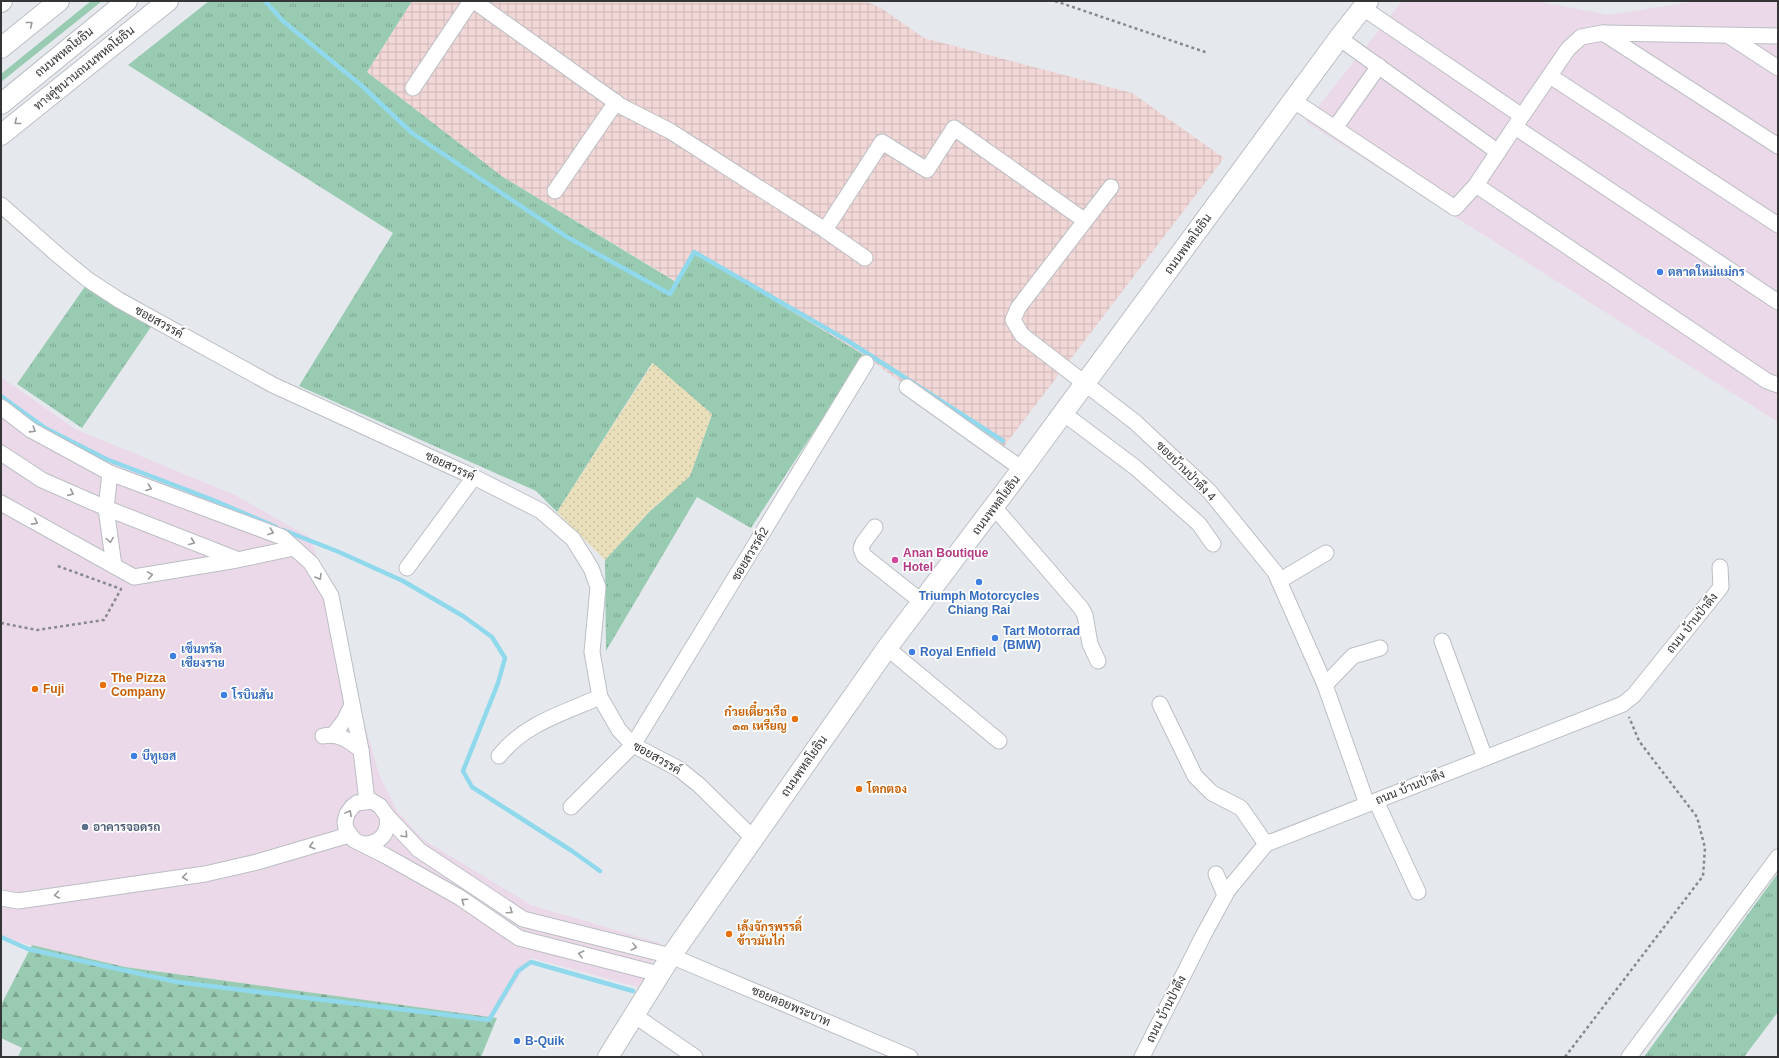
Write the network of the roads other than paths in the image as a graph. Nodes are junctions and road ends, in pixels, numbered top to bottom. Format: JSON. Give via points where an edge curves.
{"nodes":[{"id":1,"x":59,"y":1,"type":"edge"},
{"id":2,"x":127,"y":1,"type":"edge"},
{"id":3,"x":168,"y":1,"type":"edge"},
{"id":4,"x":472,"y":1,"type":"edge"},
{"id":5,"x":1366,"y":4,"type":"edge"},
{"id":6,"x":1602,"y":33,"type":"junction"},
{"id":7,"x":1729,"y":36,"type":"junction"},
{"id":8,"x":1778,"y":36,"type":"edge"},
{"id":9,"x":1339,"y":38,"type":"junction"},
{"id":10,"x":1,"y":48,"type":"edge"},
{"id":11,"x":1379,"y":66,"type":"junction"},
{"id":12,"x":1778,"y":68,"type":"edge"},
{"id":13,"x":74,"y":76,"type":"junction"},
{"id":14,"x":1550,"y":76,"type":"junction"},
{"id":15,"x":413,"y":88,"type":"dead end"},
{"id":16,"x":1294,"y":100,"type":"junction"},
{"id":17,"x":616,"y":102,"type":"junction"},
{"id":18,"x":1,"y":104,"type":"edge"},
{"id":19,"x":1518,"y":122,"type":"junction"},
{"id":20,"x":1335,"y":128,"type":"junction"},
{"id":21,"x":1,"y":135,"type":"edge"},
{"id":22,"x":1778,"y":146,"type":"edge"},
{"id":23,"x":1498,"y":152,"type":"junction"},
{"id":24,"x":1476,"y":185,"type":"junction"},
{"id":25,"x":1111,"y":187,"type":"dead end"},
{"id":26,"x":555,"y":191,"type":"dead end"},
{"id":27,"x":1,"y":205,"type":"edge"},
{"id":28,"x":1084,"y":220,"type":"junction"},
{"id":29,"x":1778,"y":225,"type":"edge"},
{"id":30,"x":825,"y":230,"type":"junction"},
{"id":31,"x":865,"y":258,"type":"dead end"},
{"id":32,"x":1778,"y":302,"type":"edge"},
{"id":33,"x":866,"y":362,"type":"dead end"},
{"id":34,"x":1085,"y":383,"type":"junction"},
{"id":35,"x":1778,"y":385,"type":"edge"},
{"id":36,"x":907,"y":387,"type":"dead end"},
{"id":37,"x":1,"y":407,"type":"edge"},
{"id":38,"x":1063,"y":413,"type":"junction"},
{"id":39,"x":1,"y":453,"type":"edge"},
{"id":40,"x":1022,"y":470,"type":"junction"},
{"id":41,"x":110,"y":473,"type":"junction"},
{"id":42,"x":474,"y":477,"type":"junction"},
{"id":43,"x":1,"y":503,"type":"edge"},
{"id":44,"x":994,"y":507,"type":"junction"},
{"id":45,"x":106,"y":508,"type":"junction"},
{"id":46,"x":875,"y":527,"type":"dead end"},
{"id":47,"x":1213,"y":544,"type":"dead end"},
{"id":48,"x":294,"y":548,"type":"junction"},
{"id":49,"x":1326,"y":553,"type":"dead end"},
{"id":50,"x":237,"y":560,"type":"junction"},
{"id":51,"x":114,"y":566,"type":"junction"},
{"id":52,"x":1720,"y":567,"type":"dead end"},
{"id":53,"x":407,"y":568,"type":"dead end"},
{"id":54,"x":1276,"y":577,"type":"junction"},
{"id":55,"x":922,"y":602,"type":"junction"},
{"id":56,"x":1442,"y":641,"type":"dead end"},
{"id":57,"x":887,"y":648,"type":"junction"},
{"id":58,"x":1380,"y":648,"type":"dead end"},
{"id":59,"x":1098,"y":661,"type":"dead end"},
{"id":60,"x":1325,"y":685,"type":"junction"},
{"id":61,"x":600,"y":697,"type":"junction"},
{"id":62,"x":1160,"y":704,"type":"dead end"},
{"id":63,"x":352,"y":705,"type":"junction"},
{"id":64,"x":999,"y":741,"type":"dead end"},
{"id":65,"x":633,"y":745,"type":"junction"},
{"id":66,"x":360,"y":750,"type":"junction"},
{"id":67,"x":499,"y":756,"type":"dead end"},
{"id":68,"x":1485,"y":758,"type":"junction"},
{"id":69,"x":367,"y":801,"type":"junction"},
{"id":70,"x":1372,"y":802,"type":"junction"},
{"id":71,"x":572,"y":808,"type":"dead end"},
{"id":72,"x":387,"y":816,"type":"junction"},
{"id":73,"x":349,"y":835,"type":"junction"},
{"id":74,"x":753,"y":838,"type":"junction"},
{"id":75,"x":363,"y":844,"type":"junction"},
{"id":76,"x":1266,"y":844,"type":"junction"},
{"id":77,"x":1778,"y":857,"type":"edge"},
{"id":78,"x":1216,"y":874,"type":"dead end"},
{"id":79,"x":1418,"y":892,"type":"dead end"},
{"id":80,"x":1225,"y":894,"type":"junction"},
{"id":81,"x":1,"y":898,"type":"edge"},
{"id":82,"x":671,"y":956,"type":"junction"},
{"id":83,"x":659,"y":974,"type":"junction"},
{"id":84,"x":634,"y":1015,"type":"junction"},
{"id":85,"x":608,"y":1057,"type":"edge"},
{"id":86,"x":695,"y":1057,"type":"edge"},
{"id":87,"x":910,"y":1057,"type":"edge"},
{"id":88,"x":1142,"y":1057,"type":"edge"},
{"id":89,"x":1629,"y":1057,"type":"edge"}],
"edges":[{"from":10,"to":1,"type":"main road","one_way":true},
{"from":2,"to":13,"type":"main road"},
{"from":2,"to":18,"type":"main road","name":"ถนนพหลโยธิน"},
{"from":3,"to":13,"type":"main road","name":"ทางคู่ขนานถนนพหลโยธิน"},
{"from":4,"to":15,"type":"street"},
{"from":4,"to":17,"type":"street"},
{"from":5,"to":9,"type":"main road","name":"ถนนพหลโยธิน"},
{"from":5,"to":19,"type":"street"},
{"from":6,"to":7,"type":"street"},
{"from":6,"to":14,"type":"street","via":[[1581,37],[1568,48]]},
{"from":6,"to":22,"type":"street"},
{"from":7,"to":8,"type":"street"},
{"from":7,"to":12,"type":"street"},
{"from":9,"to":11,"type":"street"},
{"from":9,"to":16,"type":"main road","name":"ถนนพหลโยธิน"},
{"from":11,"to":20,"type":"street"},
{"from":11,"to":23,"type":"street"},
{"from":13,"to":21,"type":"main road","name":"ทางคู่ขนานถนนพหลโยธิน","one_way":true},
{"from":14,"to":19,"type":"street"},
{"from":14,"to":29,"type":"street"},
{"from":16,"to":20,"type":"street"},
{"from":16,"to":34,"type":"main road","name":"ถนนพหลโยธิน"},
{"from":17,"to":26,"type":"street"},
{"from":17,"to":30,"type":"street","via":[[670,131]]},
{"from":19,"to":23,"type":"street"},
{"from":19,"to":32,"type":"street"},
{"from":20,"to":24,"type":"street","via":[[1455,208]]},
{"from":23,"to":24,"type":"street"},
{"from":24,"to":35,"type":"street","via":[[1767,381]]},
{"from":25,"to":28,"type":"street"},
{"from":27,"to":42,"type":"street","name":"ซอยสวรรค์","via":[[70,265],[119,300],[273,385]]},
{"from":28,"to":30,"type":"street","via":[[954,128],[927,170],[882,142]]},
{"from":28,"to":34,"type":"street","name":"ซอยบ้านป่าตึง 4","via":[[1018,308],[1013,320],[1022,335]]},
{"from":30,"to":31,"type":"street"},
{"from":33,"to":65,"type":"street","name":"ซอยสวรรค์2"},
{"from":34,"to":38,"type":"main road","name":"ถนนพหลโยธิน"},
{"from":34,"to":54,"type":"street","name":"ซอยบ้านป่าตึง 4","via":[[1135,422],[1208,491]]},
{"from":36,"to":40,"type":"street"},
{"from":37,"to":41,"type":"street","one_way":true,"via":[[31,430]]},
{"from":38,"to":40,"type":"main road","name":"ถนนพหลโยธิน"},
{"from":38,"to":47,"type":"street","via":[[1136,468],[1199,524]]},
{"from":39,"to":45,"type":"street","one_way":true,"via":[[42,480]]},
{"from":40,"to":44,"type":"main road","name":"ถนนพหลโยธิน"},
{"from":41,"to":45,"type":"street"},
{"from":41,"to":48,"type":"street","one_way":true,"via":[[282,536]]},
{"from":42,"to":53,"type":"street"},
{"from":42,"to":61,"type":"street","name":"ซอยสวรรค์","via":[[541,511],[572,539],[591,568],[598,587],[592,652]]},
{"from":43,"to":51,"type":"street","one_way":true},
{"from":44,"to":55,"type":"main road","name":"ถนนพหลโยธิน"},
{"from":44,"to":59,"type":"street","via":[[1081,608],[1090,644]]},
{"from":45,"to":50,"type":"street","one_way":true},
{"from":45,"to":51,"type":"street","one_way":true},
{"from":46,"to":55,"type":"street","via":[[863,543],[861,549],[864,556]]},
{"from":48,"to":50,"type":"street"},
{"from":48,"to":63,"type":"street","one_way":true,"via":[[310,563],[331,596]]},
{"from":49,"to":54,"type":"street"},
{"from":51,"to":50,"type":"street","one_way":true,"via":[[134,578]]},
{"from":52,"to":68,"type":"street","name":"ถนน บ้านป่าตึง","via":[[1722,587],[1634,695],[1623,704]]},
{"from":54,"to":60,"type":"street","name":"ซอยบ้านป่าตึง 4"},
{"from":55,"to":57,"type":"main road","name":"ถนนพหลโยธิน"},
{"from":56,"to":68,"type":"street"},
{"from":57,"to":64,"type":"street"},
{"from":57,"to":74,"type":"main road","name":"ถนนพหลโยธิน"},
{"from":58,"to":60,"type":"street","via":[[1353,656]]},
{"from":60,"to":70,"type":"street","name":"ซอยบ้านป่าตึง 4"},
{"from":61,"to":65,"type":"street","name":"ซอยสวรรค์","via":[[619,730]]},
{"from":61,"to":67,"type":"street","via":[[528,730],[508,745]]},
{"from":62,"to":76,"type":"street","via":[[1195,776],[1212,793],[1241,808]]},
{"from":63,"to":66,"type":"street"},
{"from":63,"to":66,"type":"street","via":[[344,721],[329,735],[351,742]]},
{"from":65,"to":71,"type":"street","name":"ซอยสวรรค์2"},
{"from":65,"to":74,"type":"street","name":"ซอยสวรรค์","via":[[679,769]]},
{"from":66,"to":69,"type":"street"},
{"from":68,"to":70,"type":"street","name":"ถนน บ้านป่าตึง"},
{"from":69,"to":72,"type":"street","via":[[380,806]]},
{"from":73,"to":69,"type":"street","one_way":true,"via":[[345,822],[347,814],[358,803]]},
{"from":70,"to":76,"type":"street","name":"ถนน บ้านป่าตึง"},
{"from":70,"to":79,"type":"street","name":"ซอยบ้านป่าตึง 4"},
{"from":72,"to":75,"type":"street","via":[[388,827],[383,837],[376,842]]},
{"from":72,"to":82,"type":"street","name":"ซอยดอยพระบาท","one_way":true,"via":[[420,850],[523,919]]},
{"from":73,"to":75,"type":"street"},
{"from":73,"to":81,"type":"street","one_way":true,"via":[[257,862],[205,874],[18,900]]},
{"from":74,"to":82,"type":"main road","name":"ถนนพหลโยธิน"},
{"from":83,"to":75,"type":"street","one_way":true,"via":[[519,938],[459,897]]},
{"from":76,"to":80,"type":"street","name":"ถนน บ้านป่าตึง"},
{"from":77,"to":89,"type":"street"},
{"from":78,"to":80,"type":"street"},
{"from":80,"to":88,"type":"street","name":"ถนน บ้านป่าตึง"},
{"from":82,"to":83,"type":"main road","name":"ถนนพหลโยธิน"},
{"from":82,"to":87,"type":"street","name":"ซอยดอยพระบาท"},
{"from":83,"to":84,"type":"main road","name":"ถนนพหลโยธิน"},
{"from":84,"to":85,"type":"main road","name":"ถนนพหลโยธิน"},
{"from":84,"to":86,"type":"street"}]}
